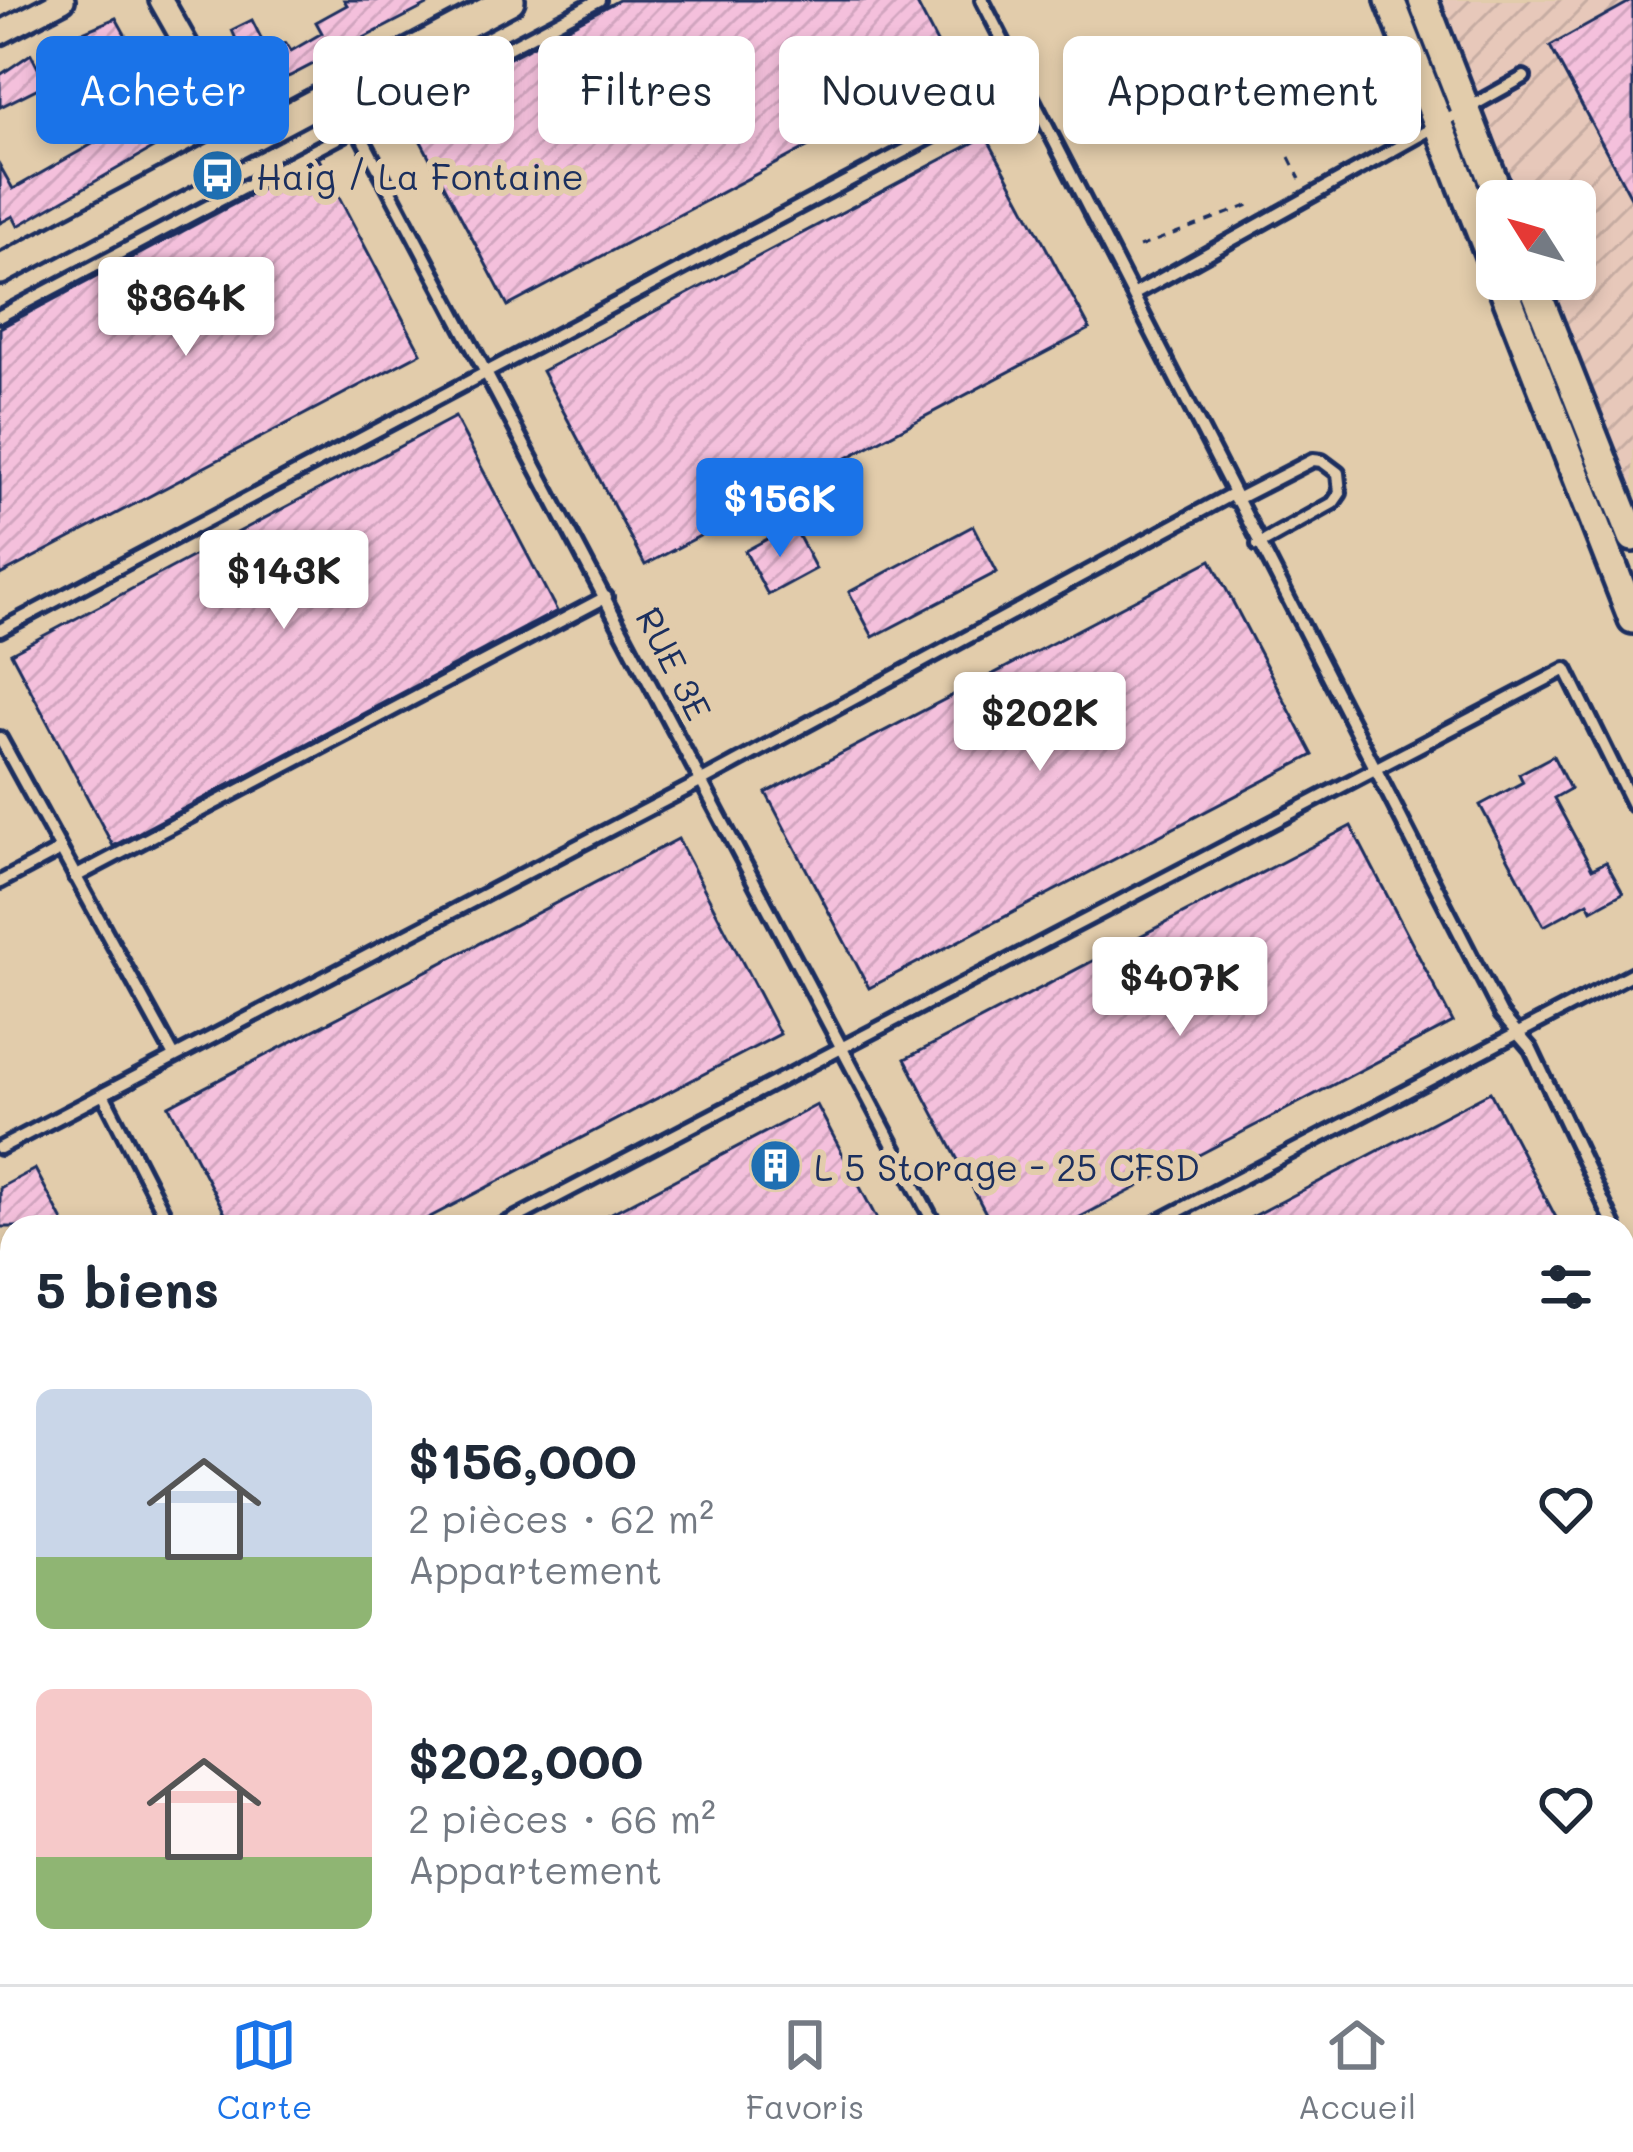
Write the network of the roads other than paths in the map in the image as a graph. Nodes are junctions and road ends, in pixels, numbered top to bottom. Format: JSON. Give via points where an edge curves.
{"nodes":[{"id":1,"x":63,"y":0,"type":"edge"},
{"id":2,"x":161,"y":0,"type":"edge"},
{"id":3,"x":510,"y":0,"type":"edge"},
{"id":4,"x":599,"y":0,"type":"edge"},
{"id":5,"x":982,"y":0,"type":"edge"},
{"id":6,"x":1391,"y":0,"type":"edge"},
{"id":7,"x":1423,"y":0,"type":"edge"},
{"id":8,"x":0,"y":33,"type":"edge"},
{"id":9,"x":181,"y":36,"type":"edge"},
{"id":10,"x":1001,"y":36,"type":"edge"},
{"id":11,"x":514,"y":45,"type":"edge"},
{"id":12,"x":1524,"y":77,"type":"dead end"},
{"id":13,"x":1039,"y":110,"type":"edge"},
{"id":14,"x":1465,"y":110,"type":"junction"},
{"id":15,"x":289,"y":117,"type":"edge"},
{"id":16,"x":1439,"y":125,"type":"junction"},
{"id":17,"x":237,"y":144,"type":"edge"},
{"id":18,"x":327,"y":144,"type":"edge"},
{"id":19,"x":366,"y":144,"type":"edge"},
{"id":20,"x":919,"y":144,"type":"edge"},
{"id":21,"x":1493,"y":180,"type":"edge"},
{"id":22,"x":1476,"y":220,"type":"edge"},
{"id":23,"x":0,"y":270,"type":"edge"},
{"id":24,"x":1133,"y":295,"type":"junction"},
{"id":25,"x":1507,"y":300,"type":"edge"},
{"id":26,"x":1540,"y":300,"type":"edge"},
{"id":27,"x":0,"y":316,"type":"edge"},
{"id":28,"x":489,"y":374,"type":"junction"},
{"id":29,"x":1234,"y":497,"type":"junction"},
{"id":30,"x":1633,"y":537,"type":"edge"},
{"id":31,"x":1258,"y":545,"type":"junction"},
{"id":32,"x":607,"y":596,"type":"junction"},
{"id":33,"x":1633,"y":619,"type":"edge"},
{"id":34,"x":0,"y":630,"type":"edge"},
{"id":35,"x":0,"y":738,"type":"edge"},
{"id":36,"x":1376,"y":769,"type":"junction"},
{"id":37,"x":702,"y":781,"type":"junction"},
{"id":38,"x":1633,"y":805,"type":"edge"},
{"id":39,"x":61,"y":850,"type":"junction"},
{"id":40,"x":75,"y":877,"type":"junction"},
{"id":41,"x":0,"y":882,"type":"edge"},
{"id":42,"x":1633,"y":973,"type":"edge"},
{"id":43,"x":1517,"y":1034,"type":"junction"},
{"id":44,"x":842,"y":1047,"type":"junction"},
{"id":45,"x":173,"y":1054,"type":"junction"},
{"id":46,"x":103,"y":1094,"type":"junction"},
{"id":47,"x":0,"y":1148,"type":"edge"},
{"id":48,"x":165,"y":1215,"type":"edge"},
{"id":49,"x":522,"y":1215,"type":"edge"},
{"id":50,"x":930,"y":1215,"type":"edge"},
{"id":51,"x":1171,"y":1215,"type":"edge"},
{"id":52,"x":1609,"y":1215,"type":"edge"}],
"edges":[{"from":1,"to":8,"type":"street"},
{"from":2,"to":9,"type":"street"},
{"from":3,"to":15,"type":"main road"},
{"from":4,"to":11,"type":"lane"},
{"from":5,"to":10,"type":"lane"},
{"from":6,"to":16,"type":"main road"},
{"from":7,"to":14,"type":"main road"},
{"from":12,"to":14,"type":"lane"},
{"from":13,"to":24,"type":"lane"},
{"from":14,"to":16,"type":"lane"},
{"from":14,"to":21,"type":"main road"},
{"from":16,"to":22,"type":"main road"},
{"from":16,"to":24,"type":"lane"},
{"from":17,"to":23,"type":"main road"},
{"from":18,"to":27,"type":"lane"},
{"from":19,"to":28,"type":"lane","name":"RUE 3E"},
{"from":20,"to":28,"type":"lane"},
{"from":24,"to":29,"type":"lane"},
{"from":25,"to":33,"type":"main road"},
{"from":26,"to":30,"type":"main road"},
{"from":28,"to":32,"type":"lane","name":"RUE 3E"},
{"from":28,"to":34,"type":"lane"},
{"from":29,"to":31,"type":"lane"},
{"from":29,"to":31,"type":"lane","via":[[1313,460],[1338,473],[1333,503]]},
{"from":29,"to":37,"type":"lane"},
{"from":31,"to":36,"type":"lane"},
{"from":32,"to":37,"type":"lane","name":"RUE 3E"},
{"from":32,"to":40,"type":"lane"},
{"from":35,"to":39,"type":"lane"},
{"from":36,"to":38,"type":"lane","via":[[1566,669]]},
{"from":36,"to":43,"type":"lane"},
{"from":36,"to":44,"type":"lane"},
{"from":37,"to":44,"type":"lane","name":"RUE 3E"},
{"from":37,"to":45,"type":"lane"},
{"from":39,"to":40,"type":"lane"},
{"from":39,"to":41,"type":"lane"},
{"from":40,"to":45,"type":"lane"},
{"from":42,"to":43,"type":"lane"},
{"from":43,"to":51,"type":"lane"},
{"from":43,"to":52,"type":"lane"},
{"from":44,"to":49,"type":"lane"},
{"from":44,"to":50,"type":"lane","name":"RUE 3E"},
{"from":45,"to":46,"type":"lane"},
{"from":46,"to":47,"type":"lane"},
{"from":46,"to":48,"type":"lane"}]}
